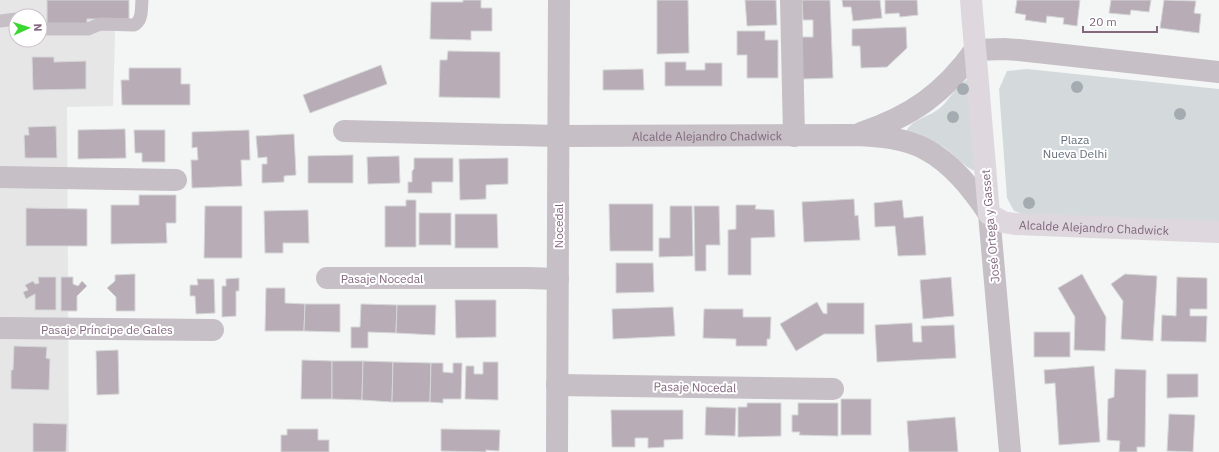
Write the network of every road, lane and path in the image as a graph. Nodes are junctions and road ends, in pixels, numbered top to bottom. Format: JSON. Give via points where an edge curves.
{"nodes":[{"id":1,"x":142,"y":0,"type":"edge"},
{"id":2,"x":559,"y":0,"type":"edge"},
{"id":3,"x":791,"y":0,"type":"edge"},
{"id":4,"x":971,"y":0,"type":"edge"},
{"id":5,"x":48,"y":29,"type":"edge"},
{"id":6,"x":975,"y":50,"type":"junction"},
{"id":7,"x":1219,"y":72,"type":"edge"},
{"id":8,"x":344,"y":131,"type":"dead end"},
{"id":9,"x":856,"y":134,"type":"junction"},
{"id":10,"x":558,"y":136,"type":"junction"},
{"id":11,"x":794,"y":136,"type":"junction"},
{"id":12,"x":0,"y":177,"type":"edge"},
{"id":13,"x":176,"y":180,"type":"dead end"},
{"id":14,"x":989,"y":214,"type":"junction"},
{"id":15,"x":1219,"y":232,"type":"edge"},
{"id":16,"x":327,"y":278,"type":"dead end"},
{"id":17,"x":558,"y":279,"type":"junction"},
{"id":18,"x":0,"y":328,"type":"edge"},
{"id":19,"x":213,"y":330,"type":"dead end"},
{"id":20,"x":557,"y":385,"type":"junction"},
{"id":21,"x":833,"y":388,"type":"dead end"},
{"id":22,"x":556,"y":452,"type":"edge"},
{"id":23,"x":1010,"y":452,"type":"edge"}],
"edges":[{"from":1,"to":5,"type":"lane","via":[[141,13],[134,25],[100,24],[88,29]]},
{"from":2,"to":10,"type":"street","name":"Nocedal"},
{"from":3,"to":11,"type":"street"},
{"from":4,"to":6,"type":"street","name":"José Ortega y Gasset"},
{"from":6,"to":7,"type":"street","via":[[1019,50]]},
{"from":6,"to":9,"type":"street","name":"Alcalde Alejandro Chadwick","via":[[960,70],[924,103],[880,127]]},
{"from":6,"to":14,"type":"street","name":"José Ortega y Gasset"},
{"from":8,"to":10,"type":"street"},
{"from":9,"to":11,"type":"street","name":"Alcalde Alejandro Chadwick"},
{"from":9,"to":14,"type":"street","name":"Alcalde Alejandro Chadwick","via":[[880,136],[925,149],[958,175],[975,193]]},
{"from":10,"to":11,"type":"street","name":"Alcalde Alejandro Chadwick"},
{"from":10,"to":17,"type":"street","name":"Nocedal"},
{"from":12,"to":13,"type":"street"},
{"from":14,"to":15,"type":"street","name":"Alcalde Alejandro Chadwick","via":[[1003,222],[1015,224]]},
{"from":14,"to":23,"type":"street","name":"José Ortega y Gasset"},
{"from":16,"to":17,"type":"street","name":"Pasaje Nocedal"},
{"from":17,"to":20,"type":"street","name":"Nocedal"},
{"from":18,"to":19,"type":"street","name":"Pasaje Príncipe de Gales"},
{"from":20,"to":21,"type":"street","name":"Pasaje Nocedal"},
{"from":20,"to":22,"type":"street","name":"Nocedal"}]}
